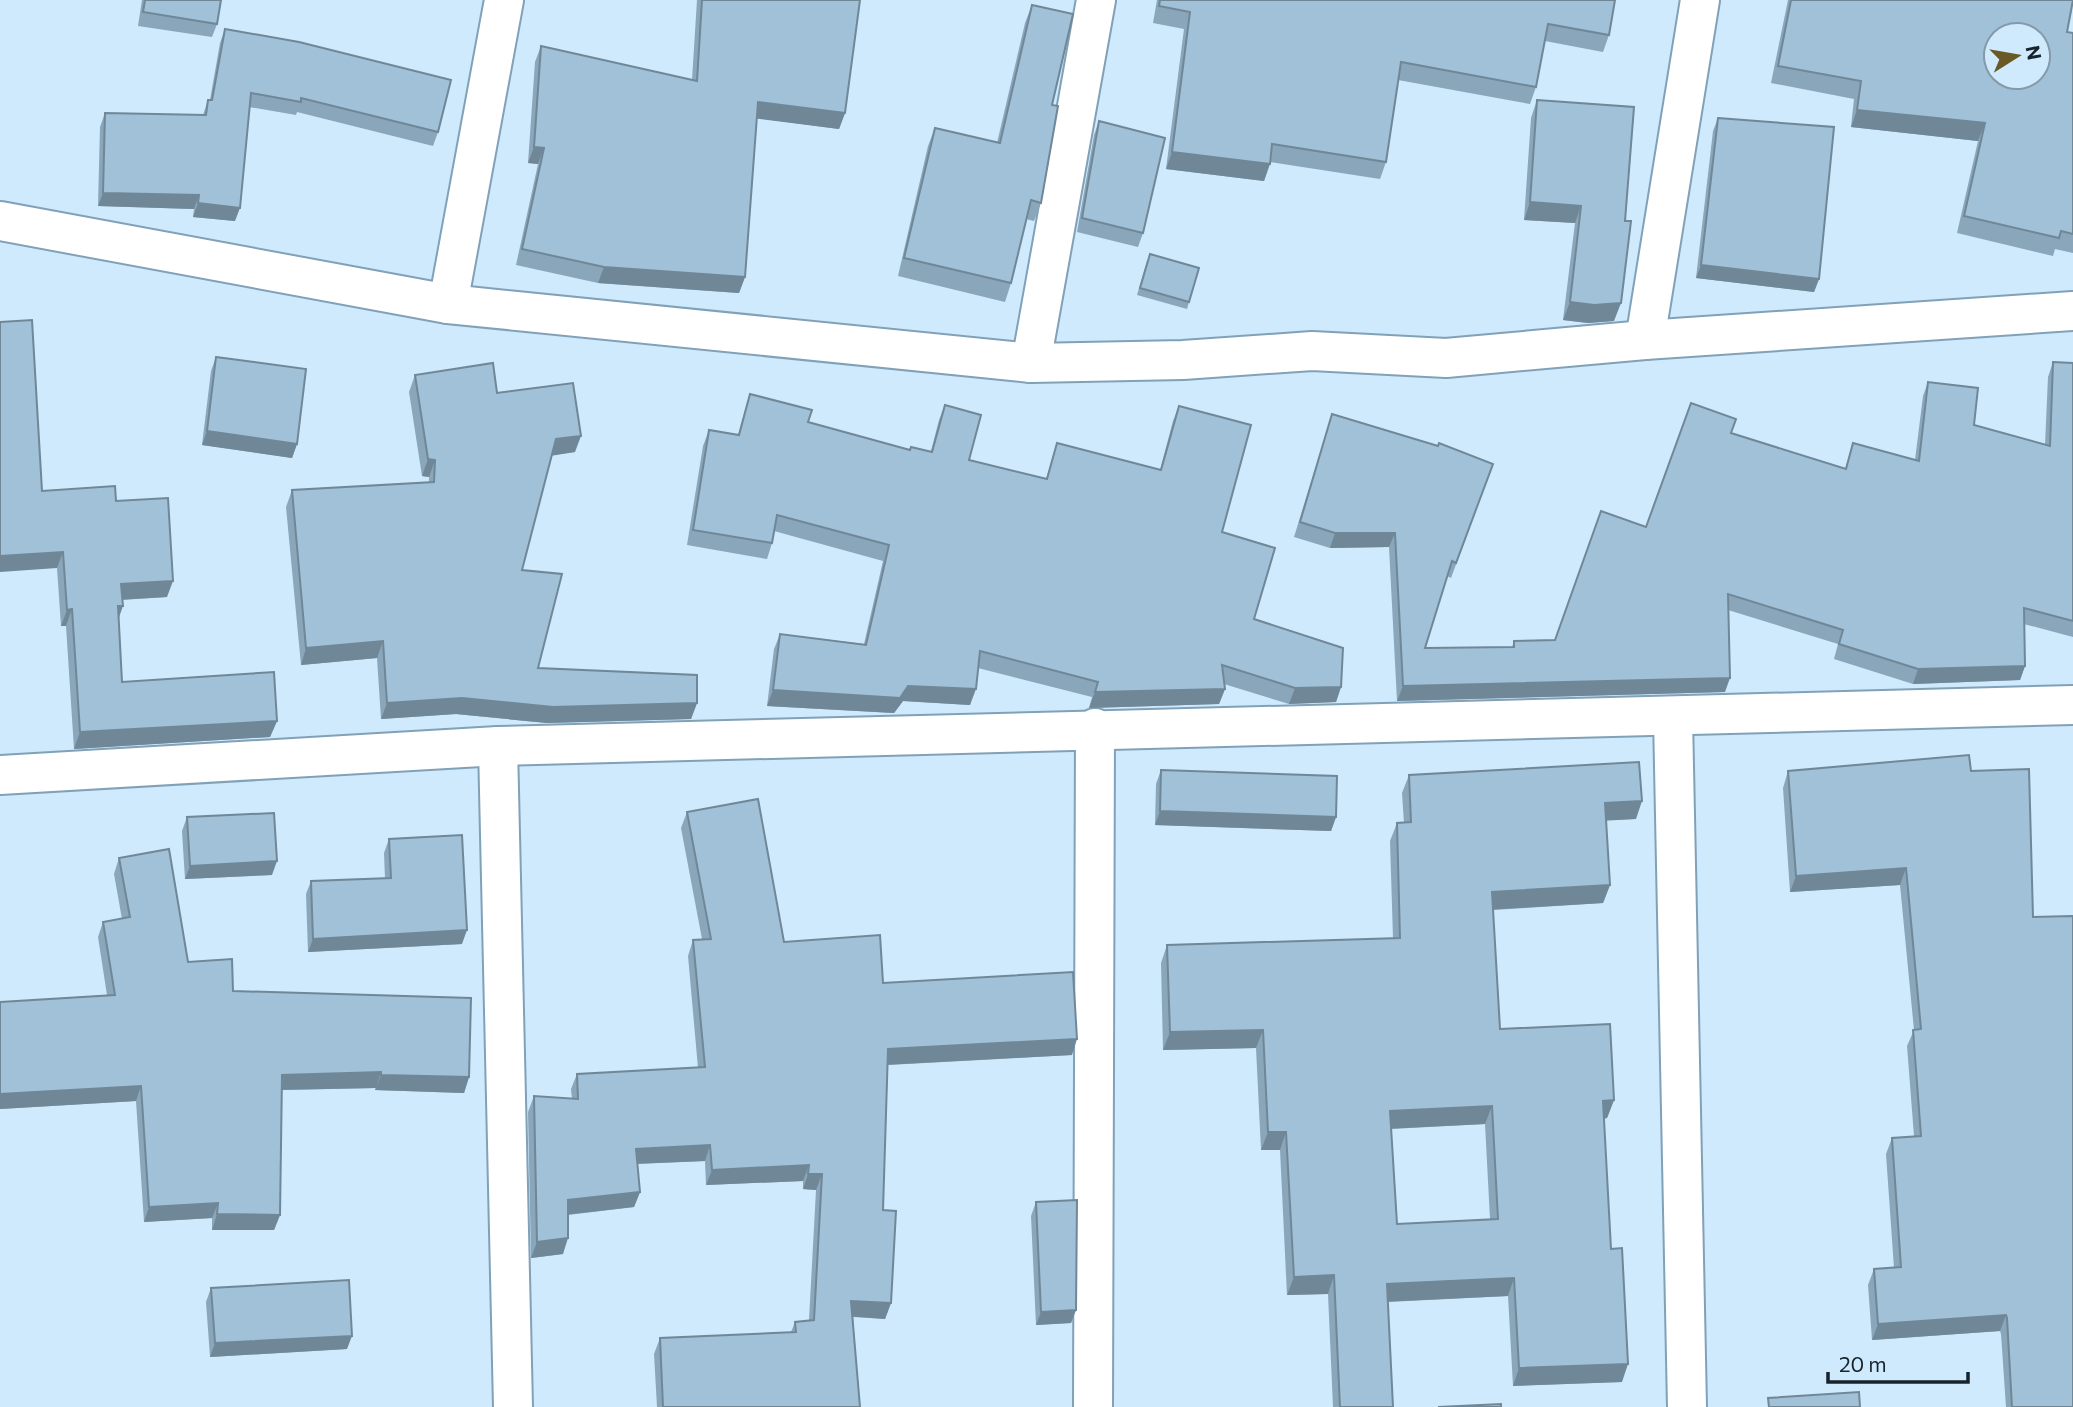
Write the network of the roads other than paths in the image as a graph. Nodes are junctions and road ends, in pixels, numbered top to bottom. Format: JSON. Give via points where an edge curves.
{"nodes":[{"id":1,"x":503,"y":0,"type":"edge"},
{"id":2,"x":1096,"y":0,"type":"edge"},
{"id":3,"x":1700,"y":0,"type":"edge"},
{"id":4,"x":0,"y":220,"type":"edge"},
{"id":5,"x":448,"y":304,"type":"junction"},
{"id":6,"x":2073,"y":310,"type":"edge"},
{"id":7,"x":1645,"y":340,"type":"junction"},
{"id":8,"x":1031,"y":363,"type":"junction"},
{"id":9,"x":2073,"y":705,"type":"edge"},
{"id":10,"x":1673,"y":717,"type":"junction"},
{"id":11,"x":1095,"y":728,"type":"junction"},
{"id":12,"x":498,"y":746,"type":"junction"},
{"id":13,"x":0,"y":775,"type":"edge"},
{"id":14,"x":513,"y":1407,"type":"edge"},
{"id":15,"x":1093,"y":1407,"type":"edge"},
{"id":16,"x":1687,"y":1407,"type":"edge"}],
"edges":[{"from":1,"to":5,"type":"street"},
{"from":2,"to":8,"type":"street"},
{"from":3,"to":7,"type":"street"},
{"from":4,"to":5,"type":"street"},
{"from":5,"to":8,"type":"street"},
{"from":6,"to":7,"type":"street"},
{"from":7,"to":8,"type":"street","via":[[1446,358],[1312,351]]},
{"from":9,"to":10,"type":"street"},
{"from":10,"to":11,"type":"street"},
{"from":10,"to":16,"type":"street"},
{"from":11,"to":12,"type":"street"},
{"from":11,"to":15,"type":"street"},
{"from":12,"to":13,"type":"street"},
{"from":12,"to":14,"type":"street"}]}
